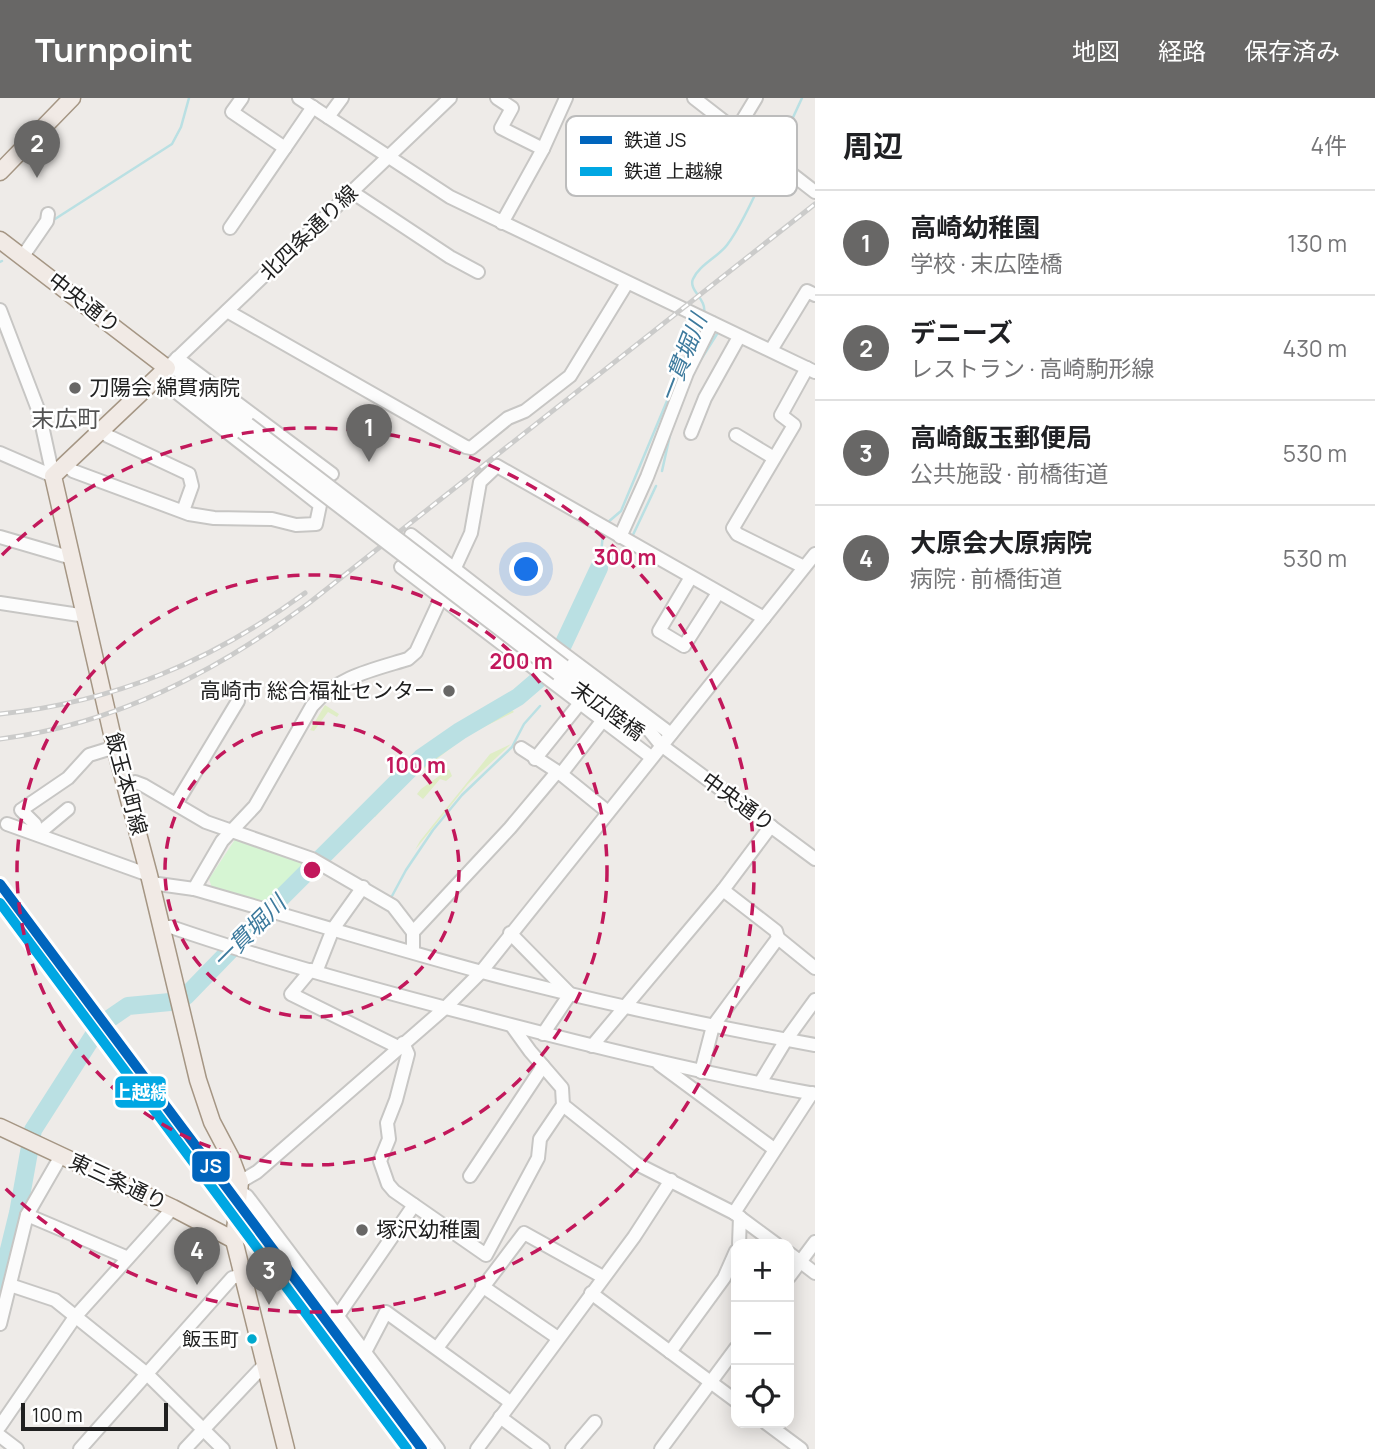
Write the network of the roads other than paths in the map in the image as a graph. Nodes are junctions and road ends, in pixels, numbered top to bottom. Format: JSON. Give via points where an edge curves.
{"nodes":[{"id":1,"x":72,"y":98,"type":"edge"},
{"id":2,"x":242,"y":98,"type":"edge"},
{"id":3,"x":299,"y":98,"type":"edge"},
{"id":4,"x":342,"y":98,"type":"edge"},
{"id":5,"x":450,"y":98,"type":"edge"},
{"id":6,"x":497,"y":98,"type":"edge"},
{"id":7,"x":566,"y":98,"type":"edge"},
{"id":8,"x":755,"y":98,"type":"edge"},
{"id":9,"x":696,"y":99,"type":"edge"},
{"id":10,"x":313,"y":107,"type":"junction"},
{"id":11,"x":717,"y":116,"type":"edge"},
{"id":12,"x":745,"y":116,"type":"edge"},
{"id":13,"x":328,"y":117,"type":"junction"},
{"id":14,"x":285,"y":148,"type":"junction"},
{"id":15,"x":542,"y":149,"type":"junction"},
{"id":16,"x":388,"y":157,"type":"junction"},
{"id":17,"x":0,"y":172,"type":"edge"},
{"id":18,"x":797,"y":178,"type":"edge"},
{"id":19,"x":352,"y":191,"type":"junction"},
{"id":20,"x":815,"y":192,"type":"edge"},
{"id":21,"x":48,"y":214,"type":"dead end"},
{"id":22,"x":502,"y":223,"type":"junction"},
{"id":23,"x":230,"y":228,"type":"dead end"},
{"id":24,"x":0,"y":240,"type":"edge"},
{"id":25,"x":23,"y":256,"type":"junction"},
{"id":26,"x":478,"y":272,"type":"dead end"},
{"id":27,"x":627,"y":283,"type":"junction"},
{"id":28,"x":815,"y":295,"type":"edge"},
{"id":29,"x":0,"y":310,"type":"edge"},
{"id":30,"x":227,"y":311,"type":"junction"},
{"id":31,"x":705,"y":320,"type":"junction"},
{"id":32,"x":739,"y":337,"type":"junction"},
{"id":33,"x":771,"y":351,"type":"junction"},
{"id":34,"x":167,"y":368,"type":"junction"},
{"id":35,"x":811,"y":370,"type":"edge"},
{"id":36,"x":102,"y":430,"type":"junction"},
{"id":37,"x":247,"y":430,"type":"junction"},
{"id":38,"x":691,"y":433,"type":"dead end"},
{"id":39,"x":736,"y":435,"type":"dead end"},
{"id":40,"x":0,"y":453,"type":"edge"},
{"id":41,"x":774,"y":458,"type":"junction"},
{"id":42,"x":66,"y":464,"type":"junction"},
{"id":43,"x":332,"y":474,"type":"dead end"},
{"id":44,"x":53,"y":476,"type":"junction"},
{"id":45,"x":183,"y":511,"type":"junction"},
{"id":46,"x":411,"y":535,"type":"dead end"},
{"id":47,"x":0,"y":537,"type":"edge"},
{"id":48,"x":620,"y":537,"type":"junction"},
{"id":49,"x":815,"y":554,"type":"edge"},
{"id":50,"x":72,"y":558,"type":"junction"},
{"id":51,"x":401,"y":567,"type":"dead end"},
{"id":52,"x":804,"y":567,"type":"junction"},
{"id":53,"x":454,"y":569,"type":"junction"},
{"id":54,"x":691,"y":577,"type":"junction"},
{"id":55,"x":718,"y":593,"type":"junction"},
{"id":56,"x":442,"y":599,"type":"junction"},
{"id":57,"x":0,"y":603,"type":"edge"},
{"id":58,"x":86,"y":616,"type":"junction"},
{"id":59,"x":764,"y":618,"type":"junction"},
{"id":60,"x":555,"y":665,"type":"junction"},
{"id":61,"x":238,"y":701,"type":"dead end"},
{"id":62,"x":580,"y":703,"type":"junction"},
{"id":63,"x":603,"y":720,"type":"junction"},
{"id":64,"x":671,"y":734,"type":"junction"},
{"id":65,"x":661,"y":745,"type":"junction"},
{"id":66,"x":115,"y":747,"type":"junction"},
{"id":67,"x":521,"y":748,"type":"dead end"},
{"id":68,"x":651,"y":757,"type":"junction"},
{"id":69,"x":535,"y":759,"type":"junction"},
{"id":70,"x":559,"y":773,"type":"junction"},
{"id":71,"x":127,"y":785,"type":"junction"},
{"id":72,"x":176,"y":804,"type":"junction"},
{"id":73,"x":68,"y":809,"type":"dead end"},
{"id":74,"x":608,"y":811,"type":"junction"},
{"id":75,"x":7,"y":824,"type":"dead end"},
{"id":76,"x":771,"y":826,"type":"junction"},
{"id":77,"x":230,"y":832,"type":"junction"},
{"id":78,"x":35,"y":833,"type":"junction"},
{"id":79,"x":815,"y":859,"type":"edge"},
{"id":80,"x":150,"y":879,"type":"junction"},
{"id":81,"x":363,"y":887,"type":"junction"},
{"id":82,"x":194,"y":889,"type":"junction"},
{"id":83,"x":723,"y":890,"type":"junction"},
{"id":84,"x":161,"y":927,"type":"junction"},
{"id":85,"x":333,"y":929,"type":"junction"},
{"id":86,"x":413,"y":932,"type":"junction"},
{"id":87,"x":510,"y":933,"type":"junction"},
{"id":88,"x":779,"y":938,"type":"junction"},
{"id":89,"x":414,"y":952,"type":"junction"},
{"id":90,"x":815,"y":968,"type":"edge"},
{"id":91,"x":313,"y":971,"type":"junction"},
{"id":92,"x":481,"y":972,"type":"junction"},
{"id":93,"x":569,"y":994,"type":"junction"},
{"id":94,"x":815,"y":1000,"type":"edge"},
{"id":95,"x":624,"y":1007,"type":"junction"},
{"id":96,"x":445,"y":1008,"type":"junction"},
{"id":97,"x":512,"y":1026,"type":"junction"},
{"id":98,"x":713,"y":1026,"type":"junction"},
{"id":99,"x":543,"y":1034,"type":"junction"},
{"id":100,"x":786,"y":1040,"type":"junction"},
{"id":101,"x":401,"y":1045,"type":"junction"},
{"id":102,"x":815,"y":1045,"type":"edge"},
{"id":103,"x":592,"y":1046,"type":"junction"},
{"id":104,"x":654,"y":1061,"type":"junction"},
{"id":105,"x":543,"y":1066,"type":"junction"},
{"id":106,"x":701,"y":1072,"type":"junction"},
{"id":107,"x":760,"y":1083,"type":"junction"},
{"id":108,"x":814,"y":1093,"type":"edge"},
{"id":109,"x":563,"y":1105,"type":"junction"},
{"id":110,"x":0,"y":1127,"type":"edge"},
{"id":111,"x":774,"y":1149,"type":"junction"},
{"id":112,"x":61,"y":1156,"type":"junction"},
{"id":113,"x":470,"y":1176,"type":"dead end"},
{"id":114,"x":671,"y":1180,"type":"junction"},
{"id":115,"x":239,"y":1187,"type":"junction"},
{"id":116,"x":414,"y":1205,"type":"junction"},
{"id":117,"x":173,"y":1208,"type":"junction"},
{"id":118,"x":737,"y":1215,"type":"junction"},
{"id":119,"x":27,"y":1216,"type":"junction"},
{"id":120,"x":739,"y":1239,"type":"edge"},
{"id":121,"x":769,"y":1239,"type":"edge"},
{"id":122,"x":234,"y":1240,"type":"junction"},
{"id":123,"x":815,"y":1242,"type":"edge"},
{"id":124,"x":486,"y":1255,"type":"junction"},
{"id":125,"x":126,"y":1257,"type":"junction"},
{"id":126,"x":794,"y":1257,"type":"edge"},
{"id":127,"x":731,"y":1262,"type":"edge"},
{"id":128,"x":800,"y":1262,"type":"junction"},
{"id":129,"x":499,"y":1265,"type":"junction"},
{"id":130,"x":794,"y":1270,"type":"edge"},
{"id":131,"x":815,"y":1273,"type":"edge"},
{"id":132,"x":243,"y":1274,"type":"junction"},
{"id":133,"x":603,"y":1277,"type":"junction"},
{"id":134,"x":10,"y":1285,"type":"junction"},
{"id":135,"x":482,"y":1286,"type":"junction"},
{"id":136,"x":591,"y":1293,"type":"junction"},
{"id":137,"x":75,"y":1317,"type":"junction"},
{"id":138,"x":337,"y":1317,"type":"junction"},
{"id":139,"x":0,"y":1324,"type":"edge"},
{"id":140,"x":558,"y":1338,"type":"junction"},
{"id":141,"x":437,"y":1348,"type":"junction"},
{"id":142,"x":670,"y":1352,"type":"junction"},
{"id":143,"x":364,"y":1354,"type":"junction"},
{"id":144,"x":731,"y":1355,"type":"edge"},
{"id":145,"x":266,"y":1363,"type":"junction"},
{"id":146,"x":147,"y":1374,"type":"junction"},
{"id":147,"x":711,"y":1382,"type":"junction"},
{"id":148,"x":731,"y":1397,"type":"edge"},
{"id":149,"x":510,"y":1402,"type":"junction"},
{"id":150,"x":500,"y":1417,"type":"junction"},
{"id":151,"x":595,"y":1422,"type":"dead end"},
{"id":152,"x":0,"y":1426,"type":"edge"},
{"id":153,"x":773,"y":1428,"type":"edge"},
{"id":154,"x":204,"y":1430,"type":"junction"},
{"id":155,"x":0,"y":1436,"type":"edge"},
{"id":156,"x":18,"y":1449,"type":"edge"},
{"id":157,"x":79,"y":1449,"type":"edge"},
{"id":158,"x":185,"y":1449,"type":"edge"},
{"id":159,"x":223,"y":1449,"type":"edge"},
{"id":160,"x":286,"y":1449,"type":"edge"},
{"id":161,"x":438,"y":1449,"type":"edge"},
{"id":162,"x":477,"y":1449,"type":"edge"},
{"id":163,"x":543,"y":1449,"type":"edge"},
{"id":164,"x":572,"y":1449,"type":"edge"},
{"id":165,"x":661,"y":1449,"type":"edge"},
{"id":166,"x":801,"y":1449,"type":"edge"}],
"edges":[{"from":1,"to":17,"type":"main road"},
{"from":2,"to":14,"type":"street","via":[[232,112]]},
{"from":3,"to":10,"type":"street"},
{"from":4,"to":13,"type":"street"},
{"from":5,"to":16,"type":"street","name":"北四条通り線"},
{"from":6,"to":15,"type":"street","via":[[512,108],[501,128]]},
{"from":7,"to":15,"type":"street"},
{"from":8,"to":12,"type":"street"},
{"from":9,"to":11,"type":"street"},
{"from":10,"to":13,"type":"street"},
{"from":10,"to":14,"type":"street"},
{"from":13,"to":16,"type":"street"},
{"from":14,"to":23,"type":"street"},
{"from":15,"to":22,"type":"street"},
{"from":16,"to":19,"type":"street","name":"北四条通り線"},
{"from":16,"to":22,"type":"street","via":[[450,197]]},
{"from":18,"to":20,"type":"street"},
{"from":19,"to":26,"type":"street"},
{"from":19,"to":30,"type":"street","name":"北四条通り線"},
{"from":21,"to":25,"type":"street"},
{"from":22,"to":27,"type":"street"},
{"from":24,"to":25,"type":"main road","name":"中央通り"},
{"from":25,"to":34,"type":"main road","name":"中央通り"},
{"from":27,"to":30,"type":"street","via":[[570,376],[471,448]]},
{"from":27,"to":31,"type":"street"},
{"from":28,"to":33,"type":"street","via":[[807,291]]},
{"from":29,"to":44,"type":"street","via":[[39,412]]},
{"from":30,"to":34,"type":"street","name":"北四条通り線"},
{"from":31,"to":32,"type":"street"},
{"from":31,"to":48,"type":"street","via":[[661,443]]},
{"from":32,"to":33,"type":"street"},
{"from":32,"to":38,"type":"street"},
{"from":33,"to":35,"type":"street"},
{"from":34,"to":36,"type":"main road"},
{"from":34,"to":37,"type":"street"},
{"from":34,"to":37,"type":"street","name":"末広陸橋","via":[[177,370]]},
{"from":35,"to":41,"type":"street","via":[[782,415],[794,425]]},
{"from":36,"to":42,"type":"main road"},
{"from":36,"to":45,"type":"street","via":[[190,474],[192,486]]},
{"from":37,"to":43,"type":"street"},
{"from":37,"to":45,"type":"street","via":[[320,505],[316,524],[214,519]]},
{"from":37,"to":60,"type":"street","name":"末広陸橋","bridge":true},
{"from":39,"to":41,"type":"street"},
{"from":40,"to":44,"type":"street"},
{"from":41,"to":52,"type":"street","via":[[733,528]]},
{"from":42,"to":44,"type":"main road"},
{"from":42,"to":45,"type":"street","via":[[72,471]]},
{"from":44,"to":50,"type":"main road","name":"飯玉本町線"},
{"from":46,"to":53,"type":"street"},
{"from":47,"to":50,"type":"street"},
{"from":48,"to":53,"type":"street","via":[[497,466],[480,482],[471,533]]},
{"from":48,"to":54,"type":"street"},
{"from":49,"to":52,"type":"street"},
{"from":50,"to":58,"type":"main road","name":"飯玉本町線"},
{"from":51,"to":56,"type":"street"},
{"from":52,"to":59,"type":"street"},
{"from":53,"to":56,"type":"street"},
{"from":53,"to":60,"type":"street"},
{"from":54,"to":55,"type":"street"},
{"from":54,"to":55,"type":"street","via":[[659,631],[684,646]]},
{"from":55,"to":59,"type":"street"},
{"from":56,"to":60,"type":"street"},
{"from":56,"to":77,"type":"street","via":[[412,657],[343,680],[320,697],[255,806]]},
{"from":57,"to":58,"type":"street"},
{"from":58,"to":66,"type":"main road","name":"飯玉本町線"},
{"from":59,"to":64,"type":"street"},
{"from":60,"to":62,"type":"street"},
{"from":60,"to":64,"type":"street"},
{"from":60,"to":65,"type":"street","name":"末広陸橋","via":[[648,729]]},
{"from":61,"to":72,"type":"street"},
{"from":62,"to":63,"type":"street"},
{"from":62,"to":69,"type":"street"},
{"from":63,"to":68,"type":"street"},
{"from":63,"to":70,"type":"street"},
{"from":64,"to":65,"type":"street"},
{"from":65,"to":68,"type":"street"},
{"from":65,"to":76,"type":"street","name":"中央通り"},
{"from":66,"to":71,"type":"main road","name":"飯玉本町線"},
{"from":66,"to":78,"type":"street","via":[[89,755],[68,778],[21,810],[35,824]]},
{"from":67,"to":69,"type":"street"},
{"from":68,"to":74,"type":"street"},
{"from":69,"to":70,"type":"street"},
{"from":70,"to":74,"type":"street"},
{"from":70,"to":86,"type":"street"},
{"from":71,"to":72,"type":"street","via":[[143,785]]},
{"from":71,"to":80,"type":"main road","name":"飯玉本町線"},
{"from":72,"to":77,"type":"street"},
{"from":73,"to":78,"type":"street"},
{"from":74,"to":87,"type":"street"},
{"from":75,"to":78,"type":"street"},
{"from":76,"to":79,"type":"street","name":"中央通り"},
{"from":76,"to":83,"type":"street"},
{"from":77,"to":81,"type":"street","via":[[317,861]]},
{"from":77,"to":82,"type":"street"},
{"from":78,"to":80,"type":"street"},
{"from":80,"to":82,"type":"street"},
{"from":80,"to":84,"type":"main road","name":"飯玉本町線"},
{"from":81,"to":85,"type":"street"},
{"from":81,"to":86,"type":"street","via":[[393,906]]},
{"from":82,"to":85,"type":"street"},
{"from":83,"to":88,"type":"street"},
{"from":83,"to":95,"type":"street"},
{"from":84,"to":91,"type":"street"},
{"from":84,"to":115,"type":"main road","name":"飯玉本町線","via":[[207,1110],[231,1158]]},
{"from":85,"to":89,"type":"street"},
{"from":85,"to":91,"type":"street"},
{"from":86,"to":89,"type":"street"},
{"from":87,"to":92,"type":"street"},
{"from":87,"to":93,"type":"street"},
{"from":88,"to":90,"type":"street"},
{"from":88,"to":98,"type":"street"},
{"from":89,"to":92,"type":"street"},
{"from":91,"to":96,"type":"street"},
{"from":91,"to":101,"type":"street","via":[[291,994]]},
{"from":92,"to":93,"type":"street"},
{"from":92,"to":96,"type":"street"},
{"from":93,"to":95,"type":"street"},
{"from":93,"to":99,"type":"street"},
{"from":94,"to":100,"type":"street"},
{"from":95,"to":98,"type":"street"},
{"from":95,"to":103,"type":"street"},
{"from":96,"to":97,"type":"street"},
{"from":96,"to":101,"type":"street"},
{"from":97,"to":99,"type":"street"},
{"from":97,"to":105,"type":"street"},
{"from":98,"to":100,"type":"street"},
{"from":98,"to":106,"type":"street"},
{"from":99,"to":103,"type":"street"},
{"from":100,"to":102,"type":"street"},
{"from":100,"to":107,"type":"street"},
{"from":101,"to":115,"type":"street"},
{"from":101,"to":116,"type":"street","via":[[408,1054],[380,1161],[388,1184]]},
{"from":103,"to":104,"type":"street"},
{"from":104,"to":106,"type":"street"},
{"from":104,"to":111,"type":"street"},
{"from":105,"to":109,"type":"street","via":[[562,1088]]},
{"from":105,"to":113,"type":"street"},
{"from":106,"to":107,"type":"street"},
{"from":107,"to":108,"type":"street"},
{"from":108,"to":111,"type":"street"},
{"from":109,"to":114,"type":"street","via":[[637,1164]]},
{"from":109,"to":124,"type":"street","via":[[540,1139],[538,1158]]},
{"from":110,"to":112,"type":"main road","name":"東三条通り"},
{"from":111,"to":118,"type":"street"},
{"from":112,"to":117,"type":"main road","name":"東三条通り"},
{"from":112,"to":119,"type":"street"},
{"from":114,"to":118,"type":"street"},
{"from":114,"to":133,"type":"street"},
{"from":115,"to":122,"type":"main road","name":"飯玉本町線"},
{"from":115,"to":138,"type":"street"},
{"from":116,"to":124,"type":"street"},
{"from":116,"to":138,"type":"street"},
{"from":117,"to":122,"type":"main road","name":"東三条通り"},
{"from":117,"to":125,"type":"street"},
{"from":118,"to":120,"type":"street"},
{"from":118,"to":121,"type":"street"},
{"from":119,"to":125,"type":"street"},
{"from":119,"to":134,"type":"street"},
{"from":122,"to":132,"type":"main road"},
{"from":123,"to":128,"type":"street"},
{"from":124,"to":129,"type":"street"},
{"from":125,"to":137,"type":"street"},
{"from":126,"to":128,"type":"street"},
{"from":127,"to":142,"type":"street"},
{"from":128,"to":130,"type":"street"},
{"from":128,"to":131,"type":"street"},
{"from":129,"to":133,"type":"street","via":[[524,1233]]},
{"from":129,"to":135,"type":"street"},
{"from":132,"to":145,"type":"main road"},
{"from":132,"to":146,"type":"street","via":[[232,1278]]},
{"from":133,"to":136,"type":"street"},
{"from":134,"to":137,"type":"street","via":[[55,1300]]},
{"from":134,"to":139,"type":"street"},
{"from":135,"to":140,"type":"street"},
{"from":135,"to":141,"type":"street"},
{"from":136,"to":140,"type":"street"},
{"from":136,"to":142,"type":"street"},
{"from":137,"to":146,"type":"street"},
{"from":137,"to":152,"type":"street"},
{"from":138,"to":143,"type":"street"},
{"from":140,"to":149,"type":"street"},
{"from":141,"to":143,"type":"street","via":[[386,1312]]},
{"from":141,"to":149,"type":"street"},
{"from":142,"to":147,"type":"street"},
{"from":143,"to":161,"type":"street"},
{"from":144,"to":147,"type":"street"},
{"from":145,"to":154,"type":"street"},
{"from":145,"to":160,"type":"main road"},
{"from":146,"to":154,"type":"street"},
{"from":146,"to":157,"type":"street"},
{"from":147,"to":148,"type":"street"},
{"from":147,"to":165,"type":"street"},
{"from":149,"to":150,"type":"street"},
{"from":150,"to":162,"type":"street"},
{"from":150,"to":163,"type":"street"},
{"from":151,"to":164,"type":"street"},
{"from":153,"to":166,"type":"street"},
{"from":154,"to":158,"type":"street"},
{"from":154,"to":159,"type":"street"},
{"from":155,"to":156,"type":"street"}]}
